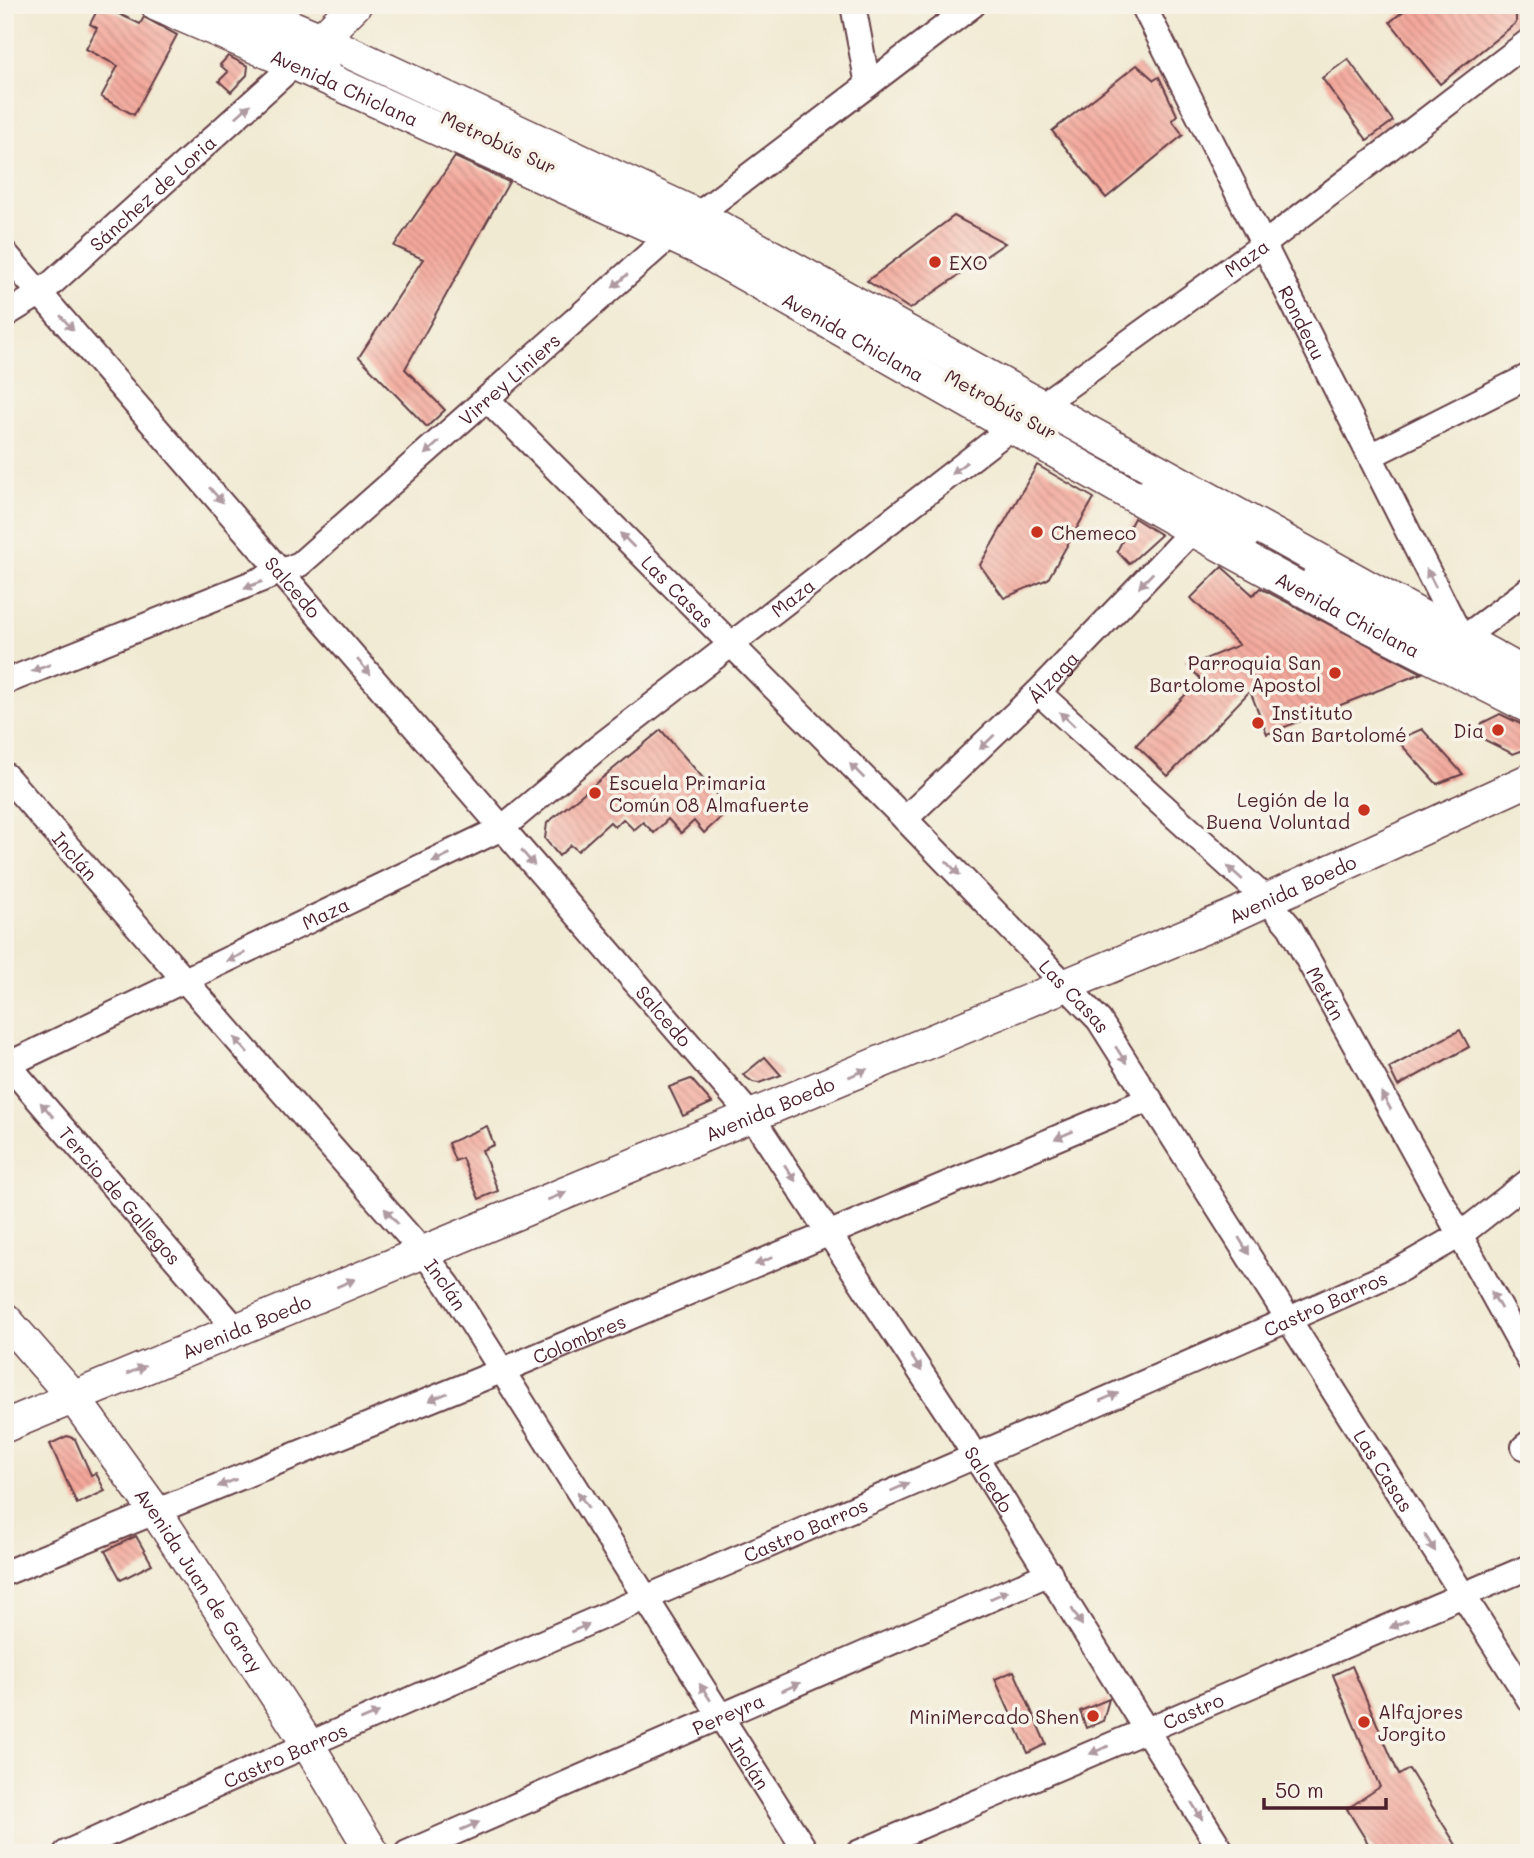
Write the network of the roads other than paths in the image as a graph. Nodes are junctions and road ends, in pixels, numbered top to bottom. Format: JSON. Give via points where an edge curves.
{"nodes":[{"id":1,"x":156,"y":5,"type":"edge"},
{"id":2,"x":200,"y":5,"type":"edge"},
{"id":3,"x":240,"y":5,"type":"edge"},
{"id":4,"x":355,"y":5,"type":"edge"},
{"id":5,"x":853,"y":5,"type":"edge"},
{"id":6,"x":972,"y":5,"type":"edge"},
{"id":7,"x":1143,"y":5,"type":"edge"},
{"id":8,"x":1529,"y":41,"type":"edge"},
{"id":9,"x":308,"y":52,"type":"junction"},
{"id":10,"x":868,"y":85,"type":"junction"},
{"id":11,"x":683,"y":226,"type":"junction"},
{"id":12,"x":1263,"y":245,"type":"junction"},
{"id":13,"x":5,"y":253,"type":"edge"},
{"id":14,"x":41,"y":293,"type":"junction"},
{"id":15,"x":5,"y":315,"type":"edge"},
{"id":16,"x":1529,"y":376,"type":"edge"},
{"id":17,"x":487,"y":399,"type":"junction"},
{"id":18,"x":1026,"y":417,"type":"junction"},
{"id":19,"x":1370,"y":456,"type":"junction"},
{"id":20,"x":1193,"y":530,"type":"junction"},
{"id":21,"x":283,"y":573,"type":"junction"},
{"id":22,"x":1529,"y":589,"type":"edge"},
{"id":23,"x":1462,"y":639,"type":"junction"},
{"id":24,"x":731,"y":644,"type":"junction"},
{"id":25,"x":1529,"y":676,"type":"edge"},
{"id":26,"x":5,"y":682,"type":"edge"},
{"id":27,"x":1038,"y":692,"type":"junction"},
{"id":28,"x":1529,"y":694,"type":"edge"},
{"id":29,"x":1529,"y":708,"type":"edge"},
{"id":30,"x":5,"y":775,"type":"edge"},
{"id":31,"x":1529,"y":780,"type":"edge"},
{"id":32,"x":905,"y":819,"type":"junction"},
{"id":33,"x":502,"y":828,"type":"junction"},
{"id":34,"x":1268,"y":901,"type":"junction"},
{"id":35,"x":186,"y":981,"type":"junction"},
{"id":36,"x":1069,"y":985,"type":"junction"},
{"id":37,"x":6,"y":1064,"type":"edge"},
{"id":38,"x":1150,"y":1099,"type":"junction"},
{"id":39,"x":752,"y":1117,"type":"junction"},
{"id":40,"x":1529,"y":1181,"type":"edge"},
{"id":41,"x":830,"y":1233,"type":"junction"},
{"id":42,"x":1460,"y":1235,"type":"junction"},
{"id":43,"x":422,"y":1251,"type":"junction"},
{"id":44,"x":5,"y":1319,"type":"edge"},
{"id":45,"x":1290,"y":1319,"type":"junction"},
{"id":46,"x":236,"y":1329,"type":"junction"},
{"id":47,"x":1529,"y":1360,"type":"edge"},
{"id":48,"x":501,"y":1371,"type":"junction"},
{"id":49,"x":74,"y":1397,"type":"junction"},
{"id":50,"x":5,"y":1426,"type":"edge"},
{"id":51,"x":974,"y":1455,"type":"junction"},
{"id":52,"x":156,"y":1512,"type":"junction"},
{"id":53,"x":1529,"y":1567,"type":"edge"},
{"id":54,"x":5,"y":1573,"type":"edge"},
{"id":55,"x":1050,"y":1573,"type":"junction"},
{"id":56,"x":1463,"y":1597,"type":"junction"},
{"id":57,"x":646,"y":1598,"type":"junction"},
{"id":58,"x":1529,"y":1699,"type":"edge"},
{"id":59,"x":722,"y":1718,"type":"junction"},
{"id":60,"x":1147,"y":1730,"type":"junction"},
{"id":61,"x":307,"y":1743,"type":"junction"},
{"id":62,"x":66,"y":1853,"type":"edge"},
{"id":63,"x":373,"y":1853,"type":"edge"},
{"id":64,"x":407,"y":1853,"type":"edge"},
{"id":65,"x":807,"y":1853,"type":"edge"},
{"id":66,"x":858,"y":1853,"type":"edge"},
{"id":67,"x":1223,"y":1853,"type":"edge"}],
"edges":[{"from":1,"to":9,"type":"main road","name":"Avenida Chiclana"},
{"from":2,"to":9,"type":"street"},
{"from":3,"to":9,"type":"main road","name":"Avenida Chiclana"},
{"from":4,"to":9,"type":"main road"},
{"from":5,"to":10,"type":"street"},
{"from":6,"to":10,"type":"street","name":"Virrey Liniers"},
{"from":7,"to":12,"type":"street","name":"Rondeau"},
{"from":8,"to":12,"type":"street","name":"Maza"},
{"from":9,"to":11,"type":"main road","name":"Avenida Chiclana"},
{"from":14,"to":9,"type":"street","name":"Sánchez de Loria","one_way":true},
{"from":10,"to":11,"type":"street","name":"Virrey Liniers"},
{"from":11,"to":17,"type":"street","name":"Virrey Liniers","one_way":true},
{"from":11,"to":18,"type":"main road","name":"Avenida Chiclana"},
{"from":12,"to":18,"type":"street","name":"Maza"},
{"from":12,"to":19,"type":"street","name":"Rondeau"},
{"from":13,"to":14,"type":"street","name":"Salcedo"},
{"from":14,"to":15,"type":"street","name":"Sánchez de Loria"},
{"from":14,"to":21,"type":"street","name":"Salcedo","one_way":true},
{"from":16,"to":19,"type":"street"},
{"from":17,"to":21,"type":"street","name":"Virrey Liniers","one_way":true,"via":[[326,542]]},
{"from":24,"to":17,"type":"street","name":"Las Casas","one_way":true},
{"from":18,"to":20,"type":"main road","name":"Avenida Chiclana"},
{"from":18,"to":23,"type":"main road","name":"Avenida Chiclana"},
{"from":18,"to":24,"type":"street","name":"Maza","one_way":true},
{"from":18,"to":28,"type":"street","name":"Metrobús Sur"},
{"from":23,"to":19,"type":"street","name":"Rondeau","one_way":true},
{"from":20,"to":27,"type":"street","name":"Álzaga","one_way":true},
{"from":20,"to":29,"type":"main road","name":"Avenida Chiclana"},
{"from":21,"to":26,"type":"street","name":"Virrey Liniers","one_way":true},
{"from":21,"to":33,"type":"street","name":"Salcedo","one_way":true},
{"from":22,"to":23,"type":"street"},
{"from":23,"to":25,"type":"main road","name":"Avenida Chiclana"},
{"from":32,"to":24,"type":"street","name":"Las Casas","one_way":true},
{"from":24,"to":33,"type":"street","name":"Maza"},
{"from":27,"to":32,"type":"street","name":"Álzaga","one_way":true},
{"from":34,"to":27,"type":"street","name":"Metán","one_way":true},
{"from":30,"to":35,"type":"street","name":"Inclán"},
{"from":31,"to":34,"type":"main road","name":"Avenida Boedo"},
{"from":32,"to":36,"type":"street","name":"Las Casas","one_way":true},
{"from":33,"to":35,"type":"street","name":"Maza","one_way":true},
{"from":33,"to":39,"type":"street","name":"Salcedo","one_way":true},
{"from":34,"to":36,"type":"main road","name":"Avenida Boedo"},
{"from":42,"to":34,"type":"street","name":"Metán","one_way":true,"via":[[1290,927]]},
{"from":35,"to":37,"type":"street","name":"Maza"},
{"from":43,"to":35,"type":"street","name":"Inclán","one_way":true},
{"from":36,"to":38,"type":"street","name":"Las Casas","one_way":true,"via":[[1099,1020]]},
{"from":39,"to":36,"type":"main road","name":"Avenida Boedo","one_way":true},
{"from":46,"to":37,"type":"street","name":"Tercio de Gallegos","one_way":true},
{"from":38,"to":41,"type":"street","name":"Colombres","one_way":true},
{"from":38,"to":45,"type":"street","name":"Las Casas","one_way":true},
{"from":39,"to":41,"type":"street","name":"Salcedo","one_way":true},
{"from":43,"to":39,"type":"main road","name":"Avenida Boedo","one_way":true},
{"from":40,"to":42,"type":"street","name":"Castro Barros"},
{"from":41,"to":48,"type":"street","name":"Colombres","one_way":true},
{"from":41,"to":51,"type":"street","name":"Salcedo","one_way":true},
{"from":42,"to":45,"type":"street","name":"Castro Barros","via":[[1399,1270]]},
{"from":47,"to":42,"type":"street","name":"Metán","one_way":true},
{"from":46,"to":43,"type":"main road","name":"Avenida Boedo","one_way":true},
{"from":43,"to":48,"type":"street","name":"Inclán"},
{"from":44,"to":49,"type":"main road","name":"Avenida Juan de Garay"},
{"from":51,"to":45,"type":"street","name":"Castro Barros","one_way":true},
{"from":45,"to":56,"type":"street","name":"Las Casas","one_way":true},
{"from":49,"to":46,"type":"main road","name":"Avenida Boedo","one_way":true},
{"from":48,"to":52,"type":"street","name":"Colombres","one_way":true},
{"from":57,"to":48,"type":"street","name":"Inclán","one_way":true},
{"from":49,"to":50,"type":"main road","name":"Avenida Boedo"},
{"from":49,"to":52,"type":"main road","name":"Avenida Juan de Garay"},
{"from":51,"to":55,"type":"street","name":"Salcedo"},
{"from":57,"to":51,"type":"street","name":"Castro Barros","one_way":true},
{"from":52,"to":54,"type":"street","name":"Colombres"},
{"from":52,"to":61,"type":"main road","name":"Avenida Juan de Garay"},
{"from":53,"to":56,"type":"street","name":"Castro"},
{"from":59,"to":55,"type":"street","name":"Pereyra","one_way":true},
{"from":55,"to":60,"type":"street","name":"Salcedo","one_way":true},
{"from":56,"to":58,"type":"street","name":"Las Casas"},
{"from":56,"to":60,"type":"street","name":"Castro","one_way":true},
{"from":59,"to":57,"type":"street","name":"Inclán","one_way":true},
{"from":61,"to":57,"type":"street","name":"Castro Barros","one_way":true},
{"from":64,"to":59,"type":"street","name":"Pereyra","one_way":true},
{"from":59,"to":65,"type":"street","name":"Inclán"},
{"from":60,"to":66,"type":"street","name":"Castro","one_way":true},
{"from":60,"to":67,"type":"street","name":"Salcedo","one_way":true},
{"from":61,"to":62,"type":"street","name":"Castro Barros"},
{"from":61,"to":63,"type":"main road","name":"Avenida Juan de Garay"}]}
